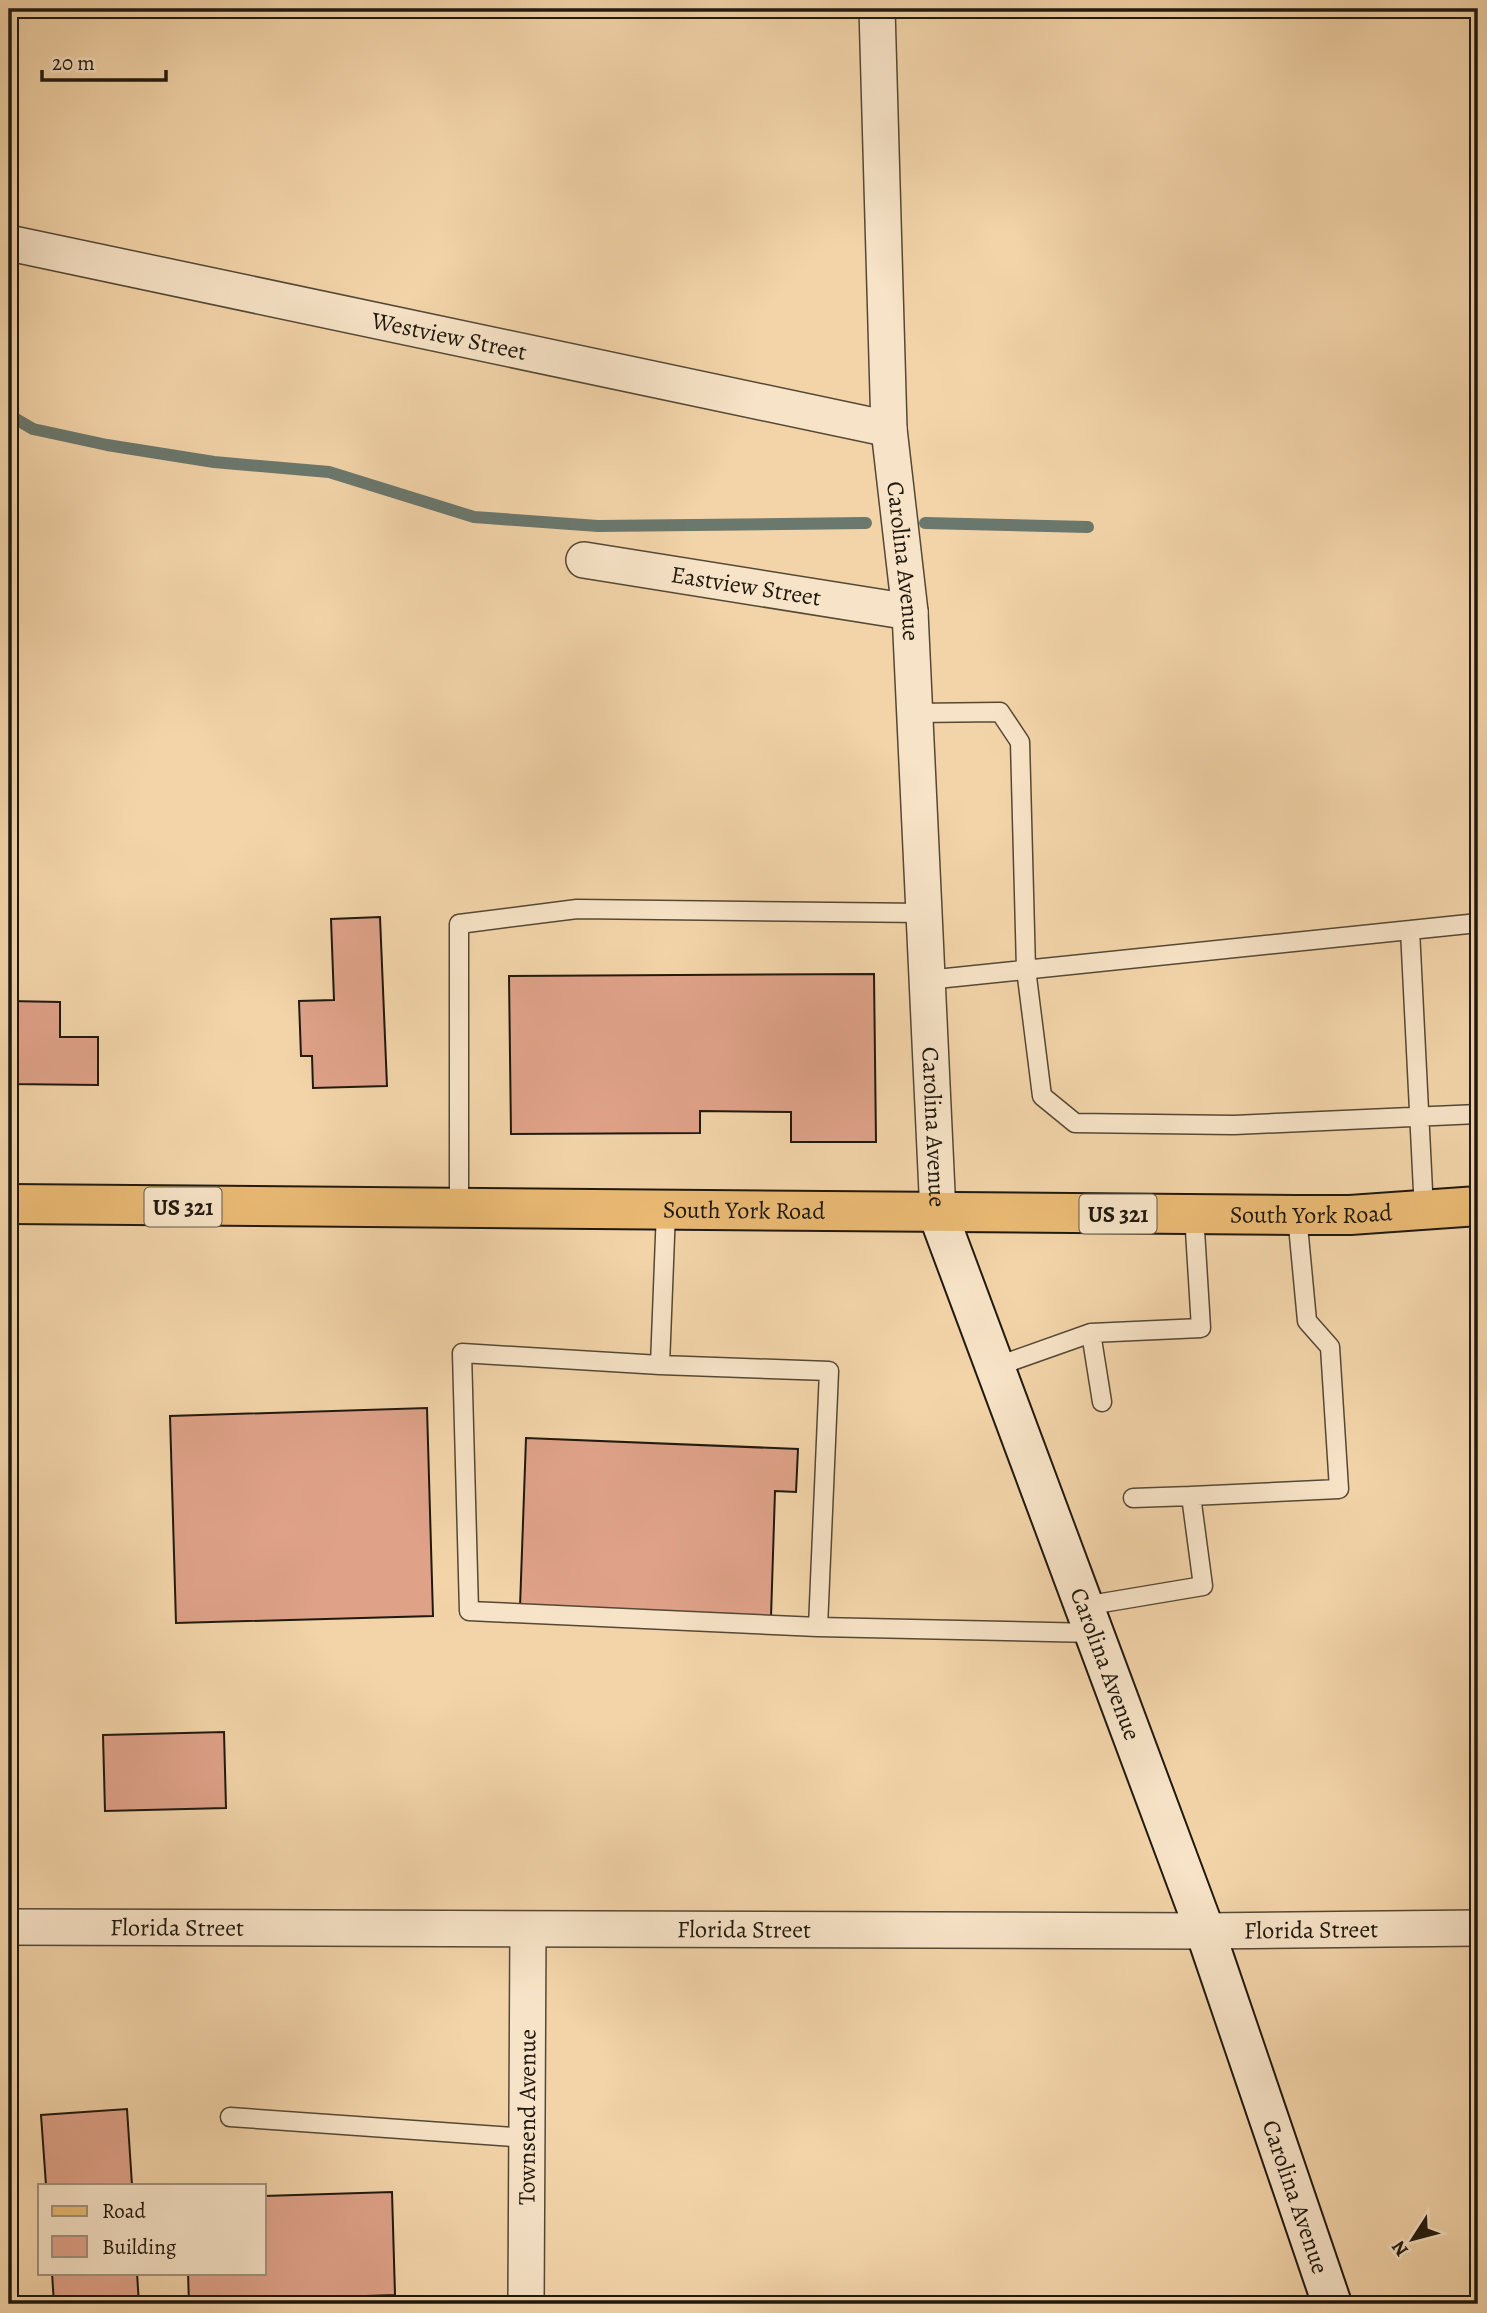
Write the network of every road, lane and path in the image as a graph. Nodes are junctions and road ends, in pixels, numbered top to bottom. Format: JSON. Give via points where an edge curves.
{"nodes":[{"id":1,"x":877,"y":9,"type":"edge"},
{"id":2,"x":9,"y":243,"type":"edge"},
{"id":3,"x":889,"y":429,"type":"junction"},
{"id":4,"x":584,"y":560,"type":"dead end"},
{"id":5,"x":910,"y":612,"type":"junction"},
{"id":6,"x":915,"y":713,"type":"junction"},
{"id":7,"x":924,"y":913,"type":"junction"},
{"id":8,"x":1478,"y":923,"type":"edge"},
{"id":9,"x":1410,"y":930,"type":"junction"},
{"id":10,"x":1026,"y":969,"type":"junction"},
{"id":11,"x":927,"y":980,"type":"junction"},
{"id":12,"x":1478,"y":1114,"type":"edge"},
{"id":13,"x":1419,"y":1118,"type":"junction"},
{"id":14,"x":9,"y":1204,"type":"edge"},
{"id":15,"x":1478,"y":1206,"type":"edge"},
{"id":16,"x":459,"y":1210,"type":"junction"},
{"id":17,"x":1423,"y":1211,"type":"junction"},
{"id":18,"x":666,"y":1212,"type":"junction"},
{"id":19,"x":938,"y":1214,"type":"junction"},
{"id":20,"x":1194,"y":1214,"type":"junction"},
{"id":21,"x":1297,"y":1215,"type":"junction"},
{"id":22,"x":1091,"y":1333,"type":"junction"},
{"id":23,"x":660,"y":1364,"type":"junction"},
{"id":24,"x":995,"y":1367,"type":"junction"},
{"id":25,"x":1102,"y":1402,"type":"dead end"},
{"id":26,"x":1191,"y":1496,"type":"junction"},
{"id":27,"x":1133,"y":1498,"type":"dead end"},
{"id":28,"x":1089,"y":1619,"type":"junction"},
{"id":29,"x":818,"y":1627,"type":"junction"},
{"id":30,"x":9,"y":1927,"type":"edge"},
{"id":31,"x":1478,"y":1928,"type":"edge"},
{"id":32,"x":528,"y":1931,"type":"junction"},
{"id":33,"x":1205,"y":1931,"type":"junction"},
{"id":34,"x":230,"y":2116,"type":"dead end"},
{"id":35,"x":527,"y":2138,"type":"junction"},
{"id":36,"x":526,"y":2304,"type":"edge"},
{"id":37,"x":1332,"y":2304,"type":"edge"}],
"edges":[{"from":1,"to":3,"type":"street","name":"Carolina Avenue"},
{"from":2,"to":3,"type":"street","name":"Westview Street"},
{"from":3,"to":5,"type":"street","name":"Carolina Avenue"},
{"from":4,"to":5,"type":"street","name":"Eastview Street"},
{"from":5,"to":6,"type":"street","name":"Carolina Avenue"},
{"from":6,"to":7,"type":"street","name":"Carolina Avenue"},
{"from":6,"to":10,"type":"lane","via":[[1000,712],[1020,743]]},
{"from":7,"to":11,"type":"street","name":"Carolina Avenue"},
{"from":7,"to":16,"type":"lane","via":[[577,909],[459,924]]},
{"from":8,"to":9,"type":"lane"},
{"from":9,"to":10,"type":"lane"},
{"from":9,"to":13,"type":"lane"},
{"from":10,"to":11,"type":"lane"},
{"from":10,"to":13,"type":"lane","via":[[1042,1096],[1075,1123],[1234,1125]]},
{"from":11,"to":19,"type":"street","name":"Carolina Avenue"},
{"from":12,"to":13,"type":"lane"},
{"from":13,"to":17,"type":"lane"},
{"from":14,"to":16,"type":"main road","name":"South York Road","number":"US 321"},
{"from":15,"to":17,"type":"main road","name":"South York Road","number":"US 321"},
{"from":16,"to":18,"type":"main road","name":"South York Road","number":"US 321"},
{"from":17,"to":21,"type":"main road","name":"South York Road","number":"US 321"},
{"from":18,"to":19,"type":"main road","name":"South York Road","number":"US 321"},
{"from":18,"to":23,"type":"lane"},
{"from":19,"to":20,"type":"main road","name":"South York Road","number":"US 321"},
{"from":19,"to":24,"type":"street","name":"Carolina Avenue"},
{"from":20,"to":21,"type":"main road","name":"South York Road","number":"US 321"},
{"from":20,"to":22,"type":"lane","via":[[1201,1328]]},
{"from":21,"to":26,"type":"lane","via":[[1307,1321],[1330,1347],[1339,1489]]},
{"from":22,"to":24,"type":"lane"},
{"from":22,"to":25,"type":"lane"},
{"from":23,"to":29,"type":"lane","via":[[829,1371]]},
{"from":23,"to":29,"type":"lane","via":[[462,1353],[469,1611]]},
{"from":24,"to":28,"type":"street","name":"Carolina Avenue"},
{"from":26,"to":27,"type":"lane"},
{"from":26,"to":28,"type":"lane","via":[[1203,1586]]},
{"from":28,"to":29,"type":"lane"},
{"from":28,"to":33,"type":"street","name":"Carolina Avenue"},
{"from":30,"to":32,"type":"street","name":"Florida Street"},
{"from":31,"to":33,"type":"street","name":"Florida Street"},
{"from":32,"to":33,"type":"street","name":"Florida Street"},
{"from":32,"to":35,"type":"street","name":"Townsend Avenue"},
{"from":33,"to":37,"type":"street","name":"Carolina Avenue"},
{"from":34,"to":35,"type":"lane"},
{"from":35,"to":36,"type":"street","name":"Townsend Avenue"}]}
